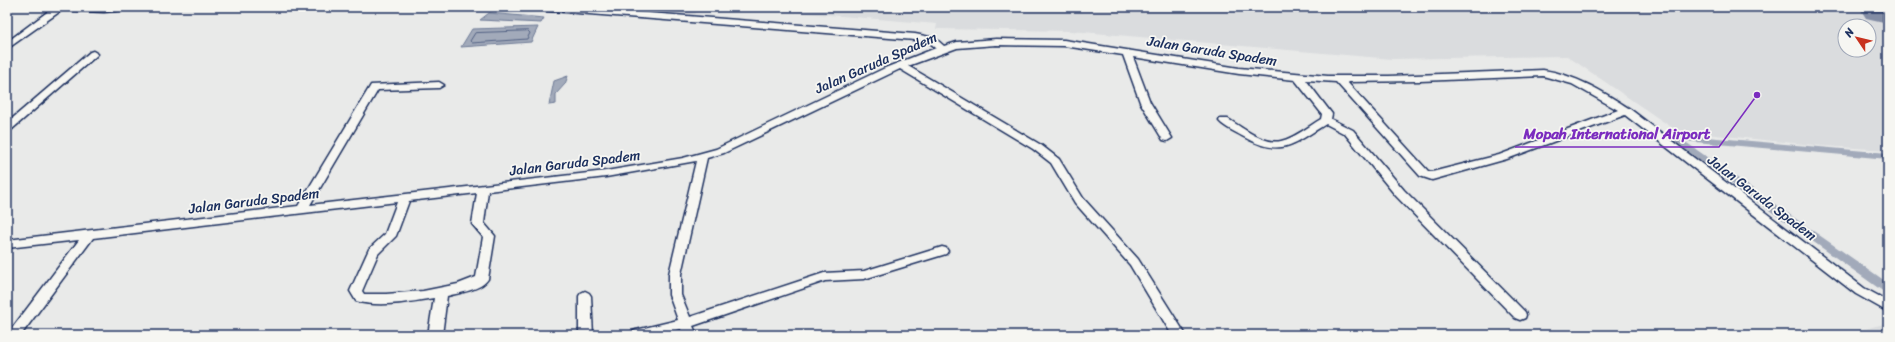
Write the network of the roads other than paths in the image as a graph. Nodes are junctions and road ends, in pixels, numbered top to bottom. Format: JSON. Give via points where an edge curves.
{"nodes":[{"id":1,"x":61,"y":7,"type":"edge"},
{"id":2,"x":125,"y":7,"type":"edge"},
{"id":3,"x":539,"y":7,"type":"edge"},
{"id":4,"x":7,"y":46,"type":"edge"},
{"id":5,"x":942,"y":48,"type":"junction"},
{"id":6,"x":1127,"y":52,"type":"junction"},
{"id":7,"x":93,"y":54,"type":"dead end"},
{"id":8,"x":900,"y":65,"type":"junction"},
{"id":9,"x":1298,"y":78,"type":"junction"},
{"id":10,"x":1339,"y":79,"type":"junction"},
{"id":11,"x":439,"y":85,"type":"dead end"},
{"id":12,"x":1626,"y":111,"type":"junction"},
{"id":13,"x":1326,"y":120,"type":"junction"},
{"id":14,"x":1224,"y":121,"type":"dead end"},
{"id":15,"x":7,"y":128,"type":"edge"},
{"id":16,"x":1167,"y":138,"type":"dead end"},
{"id":17,"x":702,"y":156,"type":"junction"},
{"id":18,"x":483,"y":188,"type":"junction"},
{"id":19,"x":405,"y":197,"type":"junction"},
{"id":20,"x":300,"y":210,"type":"junction"},
{"id":21,"x":90,"y":235,"type":"junction"},
{"id":22,"x":7,"y":244,"type":"edge"},
{"id":23,"x":942,"y":251,"type":"dead end"},
{"id":24,"x":441,"y":291,"type":"junction"},
{"id":25,"x":585,"y":296,"type":"dead end"},
{"id":26,"x":1888,"y":307,"type":"edge"},
{"id":27,"x":1520,"y":315,"type":"dead end"},
{"id":28,"x":688,"y":329,"type":"edge"},
{"id":29,"x":14,"y":335,"type":"edge"},
{"id":30,"x":435,"y":335,"type":"edge"},
{"id":31,"x":586,"y":335,"type":"edge"},
{"id":32,"x":636,"y":335,"type":"edge"},
{"id":33,"x":1179,"y":335,"type":"edge"}],
"edges":[{"from":1,"to":2,"type":"street"},
{"from":1,"to":4,"type":"street"},
{"from":3,"to":5,"type":"street","via":[[915,37],[932,40]]},
{"from":5,"to":6,"type":"street","name":"Jalan Garuda Spadem","via":[[1034,42],[1064,43]]},
{"from":5,"to":8,"type":"street","name":"Jalan Garuda Spadem"},
{"from":6,"to":9,"type":"street","name":"Jalan Garuda Spadem","via":[[1230,70]]},
{"from":6,"to":16,"type":"street","via":[[1145,102]]},
{"from":7,"to":15,"type":"street"},
{"from":8,"to":17,"type":"street","name":"Jalan Garuda Spadem","via":[[720,151]]},
{"from":8,"to":33,"type":"street","via":[[1037,147],[1055,161],[1079,200],[1134,262]]},
{"from":9,"to":10,"type":"street","name":"Jalan Garuda Spadem"},
{"from":9,"to":13,"type":"street","via":[[1327,112]]},
{"from":10,"to":12,"type":"street","name":"Jalan Garuda Spadem","via":[[1548,73],[1586,87]]},
{"from":10,"to":12,"type":"street","via":[[1414,164],[1424,174],[1432,176],[1503,157]]},
{"from":11,"to":20,"type":"street","via":[[375,87]]},
{"from":12,"to":26,"type":"street","name":"Jalan Garuda Spadem","via":[[1860,290]]},
{"from":13,"to":14,"type":"street","via":[[1296,138],[1275,145],[1265,143]]},
{"from":13,"to":27,"type":"street","via":[[1349,132],[1400,193]]},
{"from":17,"to":18,"type":"street","name":"Jalan Garuda Spadem","via":[[606,174]]},
{"from":17,"to":28,"type":"street","via":[[675,274],[676,296]]},
{"from":18,"to":19,"type":"street","name":"Jalan Garuda Spadem"},
{"from":18,"to":24,"type":"street","via":[[478,224],[489,236],[482,279],[476,284]]},
{"from":19,"to":20,"type":"street","name":"Jalan Garuda Spadem"},
{"from":19,"to":24,"type":"street","via":[[390,236],[373,252],[356,291],[360,298],[379,299]]},
{"from":20,"to":21,"type":"street","name":"Jalan Garuda Spadem"},
{"from":21,"to":22,"type":"street","name":"Jalan Garuda Spadem"},
{"from":21,"to":29,"type":"street"},
{"from":23,"to":28,"type":"street","via":[[864,275],[824,277]]},
{"from":24,"to":30,"type":"street"},
{"from":25,"to":31,"type":"street"},
{"from":28,"to":32,"type":"street"}]}
